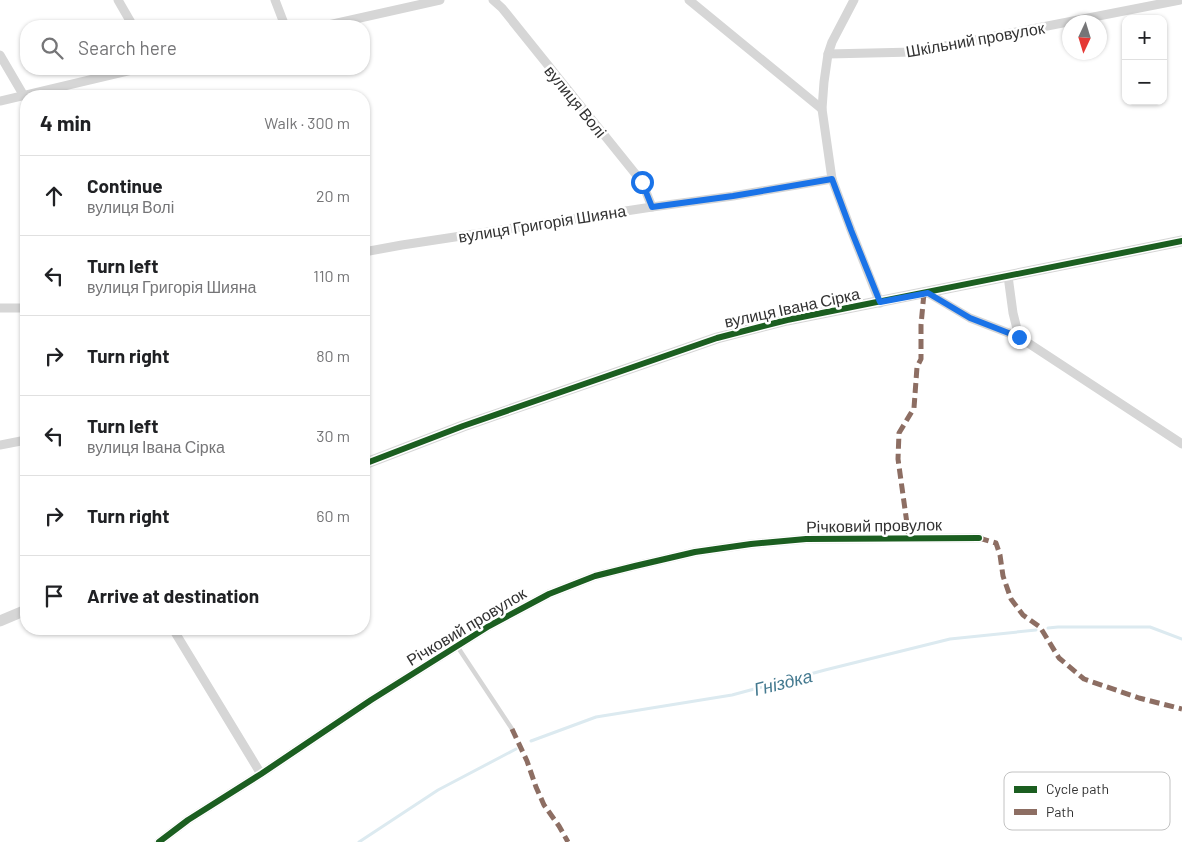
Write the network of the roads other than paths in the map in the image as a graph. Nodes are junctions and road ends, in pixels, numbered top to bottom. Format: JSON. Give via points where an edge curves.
{"nodes":[{"id":1,"x":118,"y":0,"type":"edge"},
{"id":2,"x":275,"y":0,"type":"edge"},
{"id":3,"x":440,"y":0,"type":"edge"},
{"id":4,"x":493,"y":0,"type":"edge"},
{"id":5,"x":690,"y":0,"type":"edge"},
{"id":6,"x":854,"y":0,"type":"edge"},
{"id":7,"x":1180,"y":0,"type":"edge"},
{"id":8,"x":130,"y":20,"type":"edge"},
{"id":9,"x":283,"y":20,"type":"edge"},
{"id":10,"x":351,"y":20,"type":"edge"},
{"id":11,"x":828,"y":54,"type":"junction"},
{"id":12,"x":0,"y":56,"type":"edge"},
{"id":13,"x":111,"y":75,"type":"edge"},
{"id":14,"x":20,"y":90,"type":"edge"},
{"id":15,"x":49,"y":90,"type":"edge"},
{"id":16,"x":20,"y":97,"type":"edge"},
{"id":17,"x":0,"y":101,"type":"edge"},
{"id":18,"x":822,"y":109,"type":"junction"},
{"id":19,"x":832,"y":179,"type":"junction"},
{"id":20,"x":652,"y":207,"type":"junction"},
{"id":21,"x":1182,"y":242,"type":"edge"},
{"id":22,"x":370,"y":251,"type":"edge"},
{"id":23,"x":1008,"y":276,"type":"junction"},
{"id":24,"x":928,"y":293,"type":"junction"},
{"id":25,"x":880,"y":302,"type":"junction"},
{"id":26,"x":0,"y":308,"type":"edge"},
{"id":27,"x":20,"y":308,"type":"edge"},
{"id":28,"x":1019,"y":337,"type":"junction"},
{"id":29,"x":20,"y":441,"type":"edge"},
{"id":30,"x":1182,"y":444,"type":"edge"},
{"id":31,"x":0,"y":445,"type":"edge"},
{"id":32,"x":370,"y":462,"type":"edge"},
{"id":33,"x":979,"y":538,"type":"dead end"},
{"id":34,"x":20,"y":613,"type":"edge"},
{"id":35,"x":0,"y":621,"type":"edge"},
{"id":36,"x":177,"y":635,"type":"edge"},
{"id":37,"x":457,"y":646,"type":"junction"},
{"id":38,"x":512,"y":729,"type":"dead end"},
{"id":39,"x":261,"y":774,"type":"junction"},
{"id":40,"x":159,"y":842,"type":"edge"}],
"edges":[{"from":1,"to":8,"type":"street"},
{"from":2,"to":9,"type":"street"},
{"from":3,"to":10,"type":"street"},
{"from":4,"to":20,"type":"street","name":"вулиця Волі","via":[[642,182]]},
{"from":5,"to":18,"type":"street"},
{"from":6,"to":11,"type":"street"},
{"from":7,"to":11,"type":"street","name":"Шкільний провулок","via":[[914,52]]},
{"from":11,"to":18,"type":"street"},
{"from":12,"to":14,"type":"street"},
{"from":13,"to":15,"type":"street"},
{"from":16,"to":17,"type":"street"},
{"from":18,"to":19,"type":"street"},
{"from":19,"to":20,"type":"street","name":"вулиця Григорія Шияна"},
{"from":19,"to":25,"type":"street"},
{"from":20,"to":22,"type":"street","name":"вулиця Григорія Шияна"},
{"from":21,"to":23,"type":"street","name":"вулиця Івана Сірка"},
{"from":23,"to":24,"type":"street","name":"вулиця Івана Сірка"},
{"from":23,"to":28,"type":"street"},
{"from":24,"to":25,"type":"street","name":"вулиця Івана Сірка"},
{"from":24,"to":28,"type":"street","via":[[970,318]]},
{"from":25,"to":32,"type":"street","name":"вулиця Івана Сірка","via":[[717,338],[462,426]]},
{"from":26,"to":27,"type":"street"},
{"from":28,"to":30,"type":"street"},
{"from":29,"to":31,"type":"street"},
{"from":33,"to":37,"type":"street","name":"Річковий провулок","via":[[806,539],[696,552],[595,576],[549,594]]},
{"from":34,"to":35,"type":"street"},
{"from":36,"to":39,"type":"street"},
{"from":37,"to":38,"type":"lane"},
{"from":37,"to":39,"type":"street","name":"Річковий провулок"},
{"from":39,"to":40,"type":"street","name":"Річковий провулок"}]}
